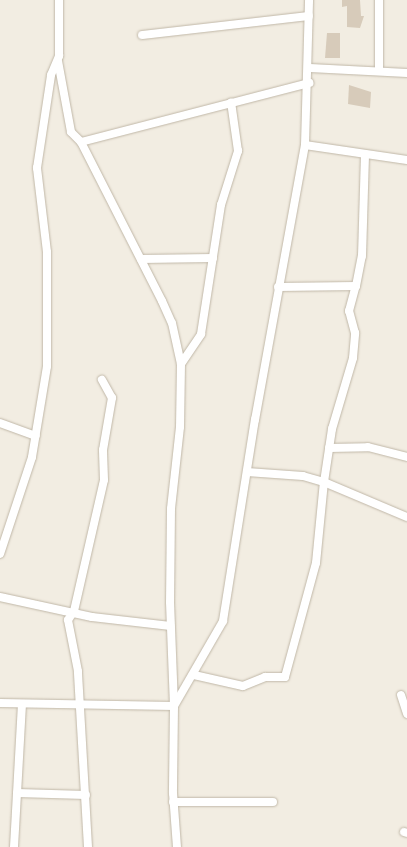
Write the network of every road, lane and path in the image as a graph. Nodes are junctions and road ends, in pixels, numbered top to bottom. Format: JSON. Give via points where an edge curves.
{"nodes":[{"id":1,"x":59,"y":0,"type":"edge"},
{"id":2,"x":309,"y":0,"type":"edge"},
{"id":3,"x":379,"y":0,"type":"edge"},
{"id":4,"x":309,"y":16,"type":"junction"},
{"id":5,"x":142,"y":35,"type":"dead end"},
{"id":6,"x":58,"y":61,"type":"junction"},
{"id":7,"x":310,"y":68,"type":"junction"},
{"id":8,"x":380,"y":69,"type":"junction"},
{"id":9,"x":407,"y":73,"type":"edge"},
{"id":10,"x":309,"y":83,"type":"junction"},
{"id":11,"x":231,"y":102,"type":"junction"},
{"id":12,"x":81,"y":142,"type":"junction"},
{"id":13,"x":305,"y":145,"type":"junction"},
{"id":14,"x":365,"y":157,"type":"junction"},
{"id":15,"x":407,"y":160,"type":"edge"},
{"id":16,"x":213,"y":258,"type":"junction"},
{"id":17,"x":141,"y":259,"type":"junction"},
{"id":18,"x":278,"y":287,"type":"junction"},
{"id":19,"x":355,"y":288,"type":"junction"},
{"id":20,"x":181,"y":364,"type":"junction"},
{"id":21,"x":102,"y":380,"type":"dead end"},
{"id":22,"x":0,"y":423,"type":"edge"},
{"id":23,"x":36,"y":436,"type":"junction"},
{"id":24,"x":329,"y":448,"type":"junction"},
{"id":25,"x":407,"y":457,"type":"edge"},
{"id":26,"x":247,"y":472,"type":"junction"},
{"id":27,"x":324,"y":482,"type":"junction"},
{"id":28,"x":407,"y":517,"type":"edge"},
{"id":29,"x":0,"y":554,"type":"edge"},
{"id":30,"x":0,"y":597,"type":"edge"},
{"id":31,"x":74,"y":611,"type":"junction"},
{"id":32,"x":170,"y":626,"type":"junction"},
{"id":33,"x":194,"y":675,"type":"junction"},
{"id":34,"x":401,"y":695,"type":"dead end"},
{"id":35,"x":0,"y":703,"type":"edge"},
{"id":36,"x":81,"y":704,"type":"junction"},
{"id":37,"x":22,"y":705,"type":"junction"},
{"id":38,"x":174,"y":706,"type":"junction"},
{"id":39,"x":407,"y":714,"type":"edge"},
{"id":40,"x":17,"y":793,"type":"junction"},
{"id":41,"x":86,"y":796,"type":"junction"},
{"id":42,"x":173,"y":802,"type":"junction"},
{"id":43,"x":273,"y":802,"type":"dead end"},
{"id":44,"x":14,"y":847,"type":"edge"},
{"id":45,"x":88,"y":847,"type":"edge"},
{"id":46,"x":177,"y":847,"type":"edge"}],
"edges":[{"from":1,"to":6,"type":"street"},
{"from":2,"to":4,"type":"street"},
{"from":3,"to":8,"type":"street"},
{"from":4,"to":5,"type":"street"},
{"from":4,"to":7,"type":"street"},
{"from":6,"to":12,"type":"street","via":[[70,127]]},
{"from":6,"to":23,"type":"street","via":[[51,75],[38,159],[47,252],[49,346]]},
{"from":7,"to":8,"type":"street"},
{"from":7,"to":10,"type":"street"},
{"from":8,"to":9,"type":"street"},
{"from":10,"to":11,"type":"street"},
{"from":10,"to":13,"type":"street"},
{"from":11,"to":12,"type":"street"},
{"from":11,"to":16,"type":"street","via":[[238,151],[221,205]]},
{"from":12,"to":17,"type":"street"},
{"from":13,"to":14,"type":"street"},
{"from":13,"to":18,"type":"street"},
{"from":14,"to":15,"type":"street"},
{"from":14,"to":19,"type":"street","via":[[360,271]]},
{"from":16,"to":17,"type":"street"},
{"from":16,"to":20,"type":"street","via":[[201,334]]},
{"from":17,"to":20,"type":"street","via":[[172,323]]},
{"from":18,"to":19,"type":"street"},
{"from":18,"to":26,"type":"street"},
{"from":19,"to":24,"type":"street","via":[[349,311],[355,334],[353,358]]},
{"from":20,"to":32,"type":"street","via":[[180,426],[171,509]]},
{"from":21,"to":31,"type":"street","via":[[112,398],[103,450],[104,480]]},
{"from":22,"to":23,"type":"street"},
{"from":23,"to":29,"type":"street"},
{"from":24,"to":25,"type":"street","via":[[368,448]]},
{"from":24,"to":27,"type":"street"},
{"from":26,"to":27,"type":"street","via":[[303,476]]},
{"from":26,"to":33,"type":"street","via":[[227,611]]},
{"from":27,"to":28,"type":"street"},
{"from":27,"to":33,"type":"street","via":[[318,555],[286,678],[265,677],[243,686]]},
{"from":30,"to":31,"type":"street"},
{"from":31,"to":32,"type":"street"},
{"from":31,"to":36,"type":"street","via":[[68,620],[68,630],[78,671]]},
{"from":32,"to":38,"type":"street"},
{"from":33,"to":38,"type":"street"},
{"from":34,"to":39,"type":"street"},
{"from":35,"to":37,"type":"street"},
{"from":36,"to":37,"type":"street"},
{"from":36,"to":38,"type":"street"},
{"from":36,"to":41,"type":"street"},
{"from":37,"to":40,"type":"street"},
{"from":38,"to":42,"type":"street"},
{"from":40,"to":41,"type":"street"},
{"from":40,"to":44,"type":"street"},
{"from":41,"to":45,"type":"street"},
{"from":42,"to":43,"type":"street"},
{"from":42,"to":46,"type":"street"}]}
